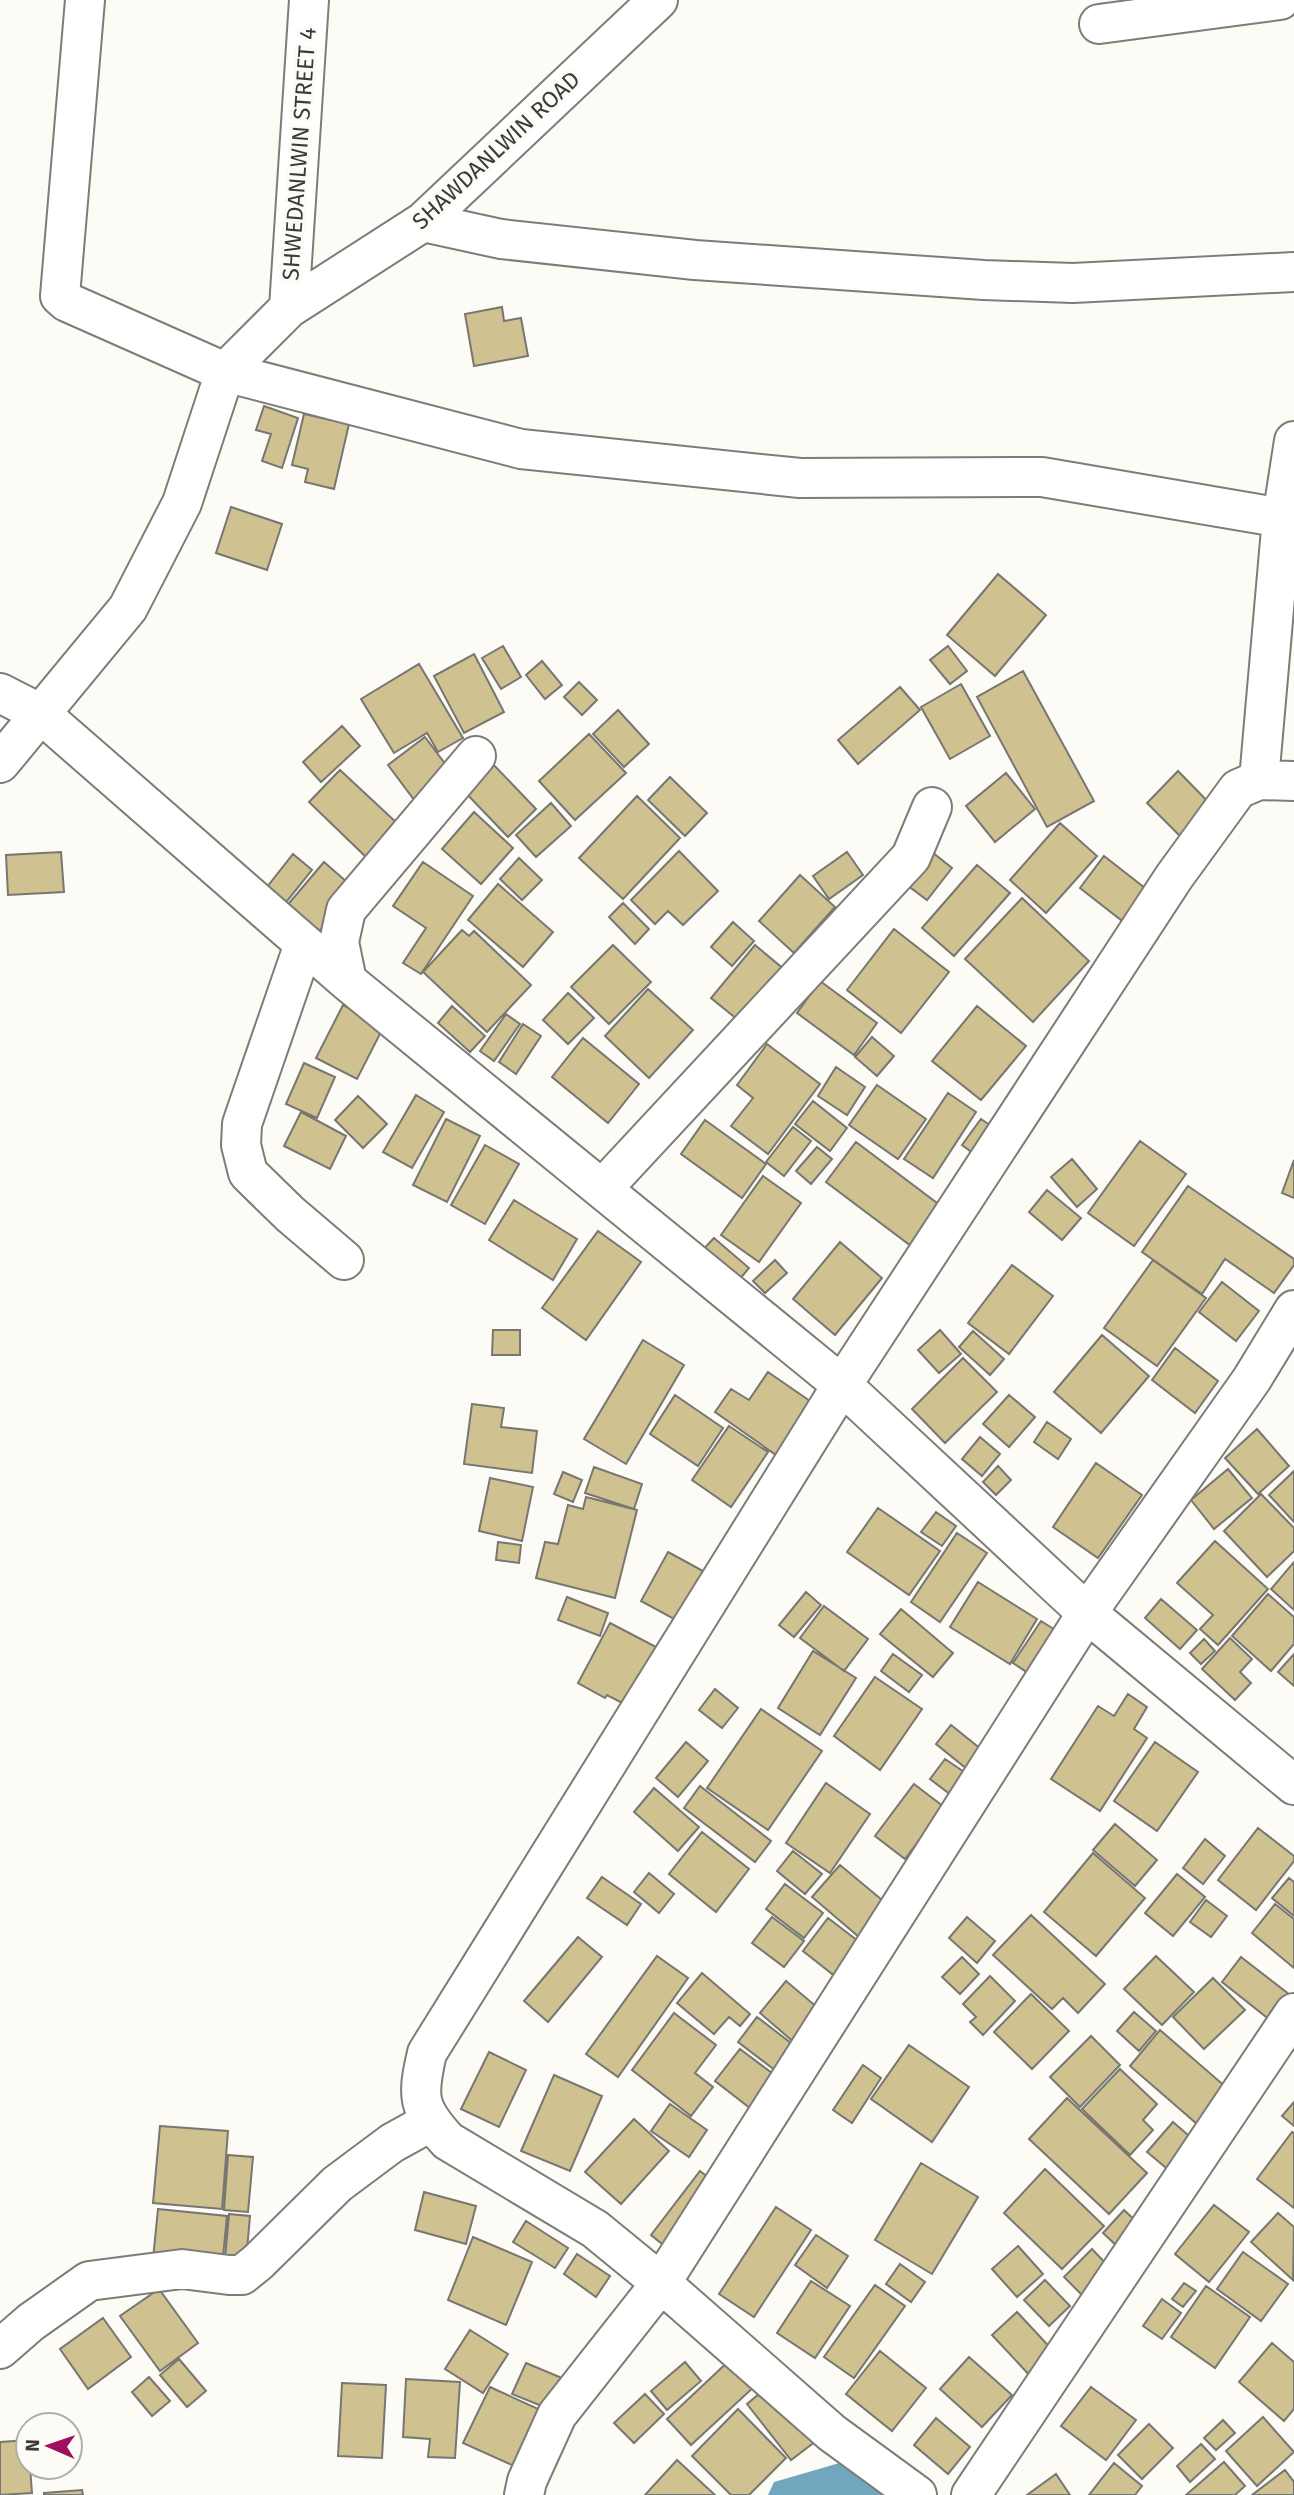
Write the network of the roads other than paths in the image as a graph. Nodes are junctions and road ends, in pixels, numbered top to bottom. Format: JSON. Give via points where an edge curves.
{"nodes":[{"id":1,"x":85,"y":0,"type":"edge"},
{"id":2,"x":309,"y":0,"type":"edge"},
{"id":3,"x":658,"y":0,"type":"edge"},
{"id":4,"x":1280,"y":0,"type":"edge"},
{"id":5,"x":1099,"y":24,"type":"dead end"},
{"id":6,"x":423,"y":222,"type":"junction"},
{"id":7,"x":1294,"y":272,"type":"edge"},
{"id":8,"x":289,"y":308,"type":"junction"},
{"id":9,"x":225,"y":372,"type":"junction"},
{"id":10,"x":1294,"y":440,"type":"edge"},
{"id":11,"x":1288,"y":519,"type":"edge"},
{"id":12,"x":0,"y":692,"type":"edge"},
{"id":13,"x":41,"y":714,"type":"junction"},
{"id":14,"x":476,"y":755,"type":"dead end"},
{"id":15,"x":0,"y":764,"type":"edge"},
{"id":16,"x":1276,"y":781,"type":"edge"},
{"id":17,"x":932,"y":807,"type":"dead end"},
{"id":18,"x":304,"y":944,"type":"junction"},
{"id":19,"x":347,"y":981,"type":"junction"},
{"id":20,"x":603,"y":1188,"type":"junction"},
{"id":21,"x":345,"y":1260,"type":"dead end"},
{"id":22,"x":1294,"y":1310,"type":"edge"},
{"id":23,"x":842,"y":1385,"type":"junction"},
{"id":24,"x":1087,"y":1613,"type":"junction"},
{"id":25,"x":1294,"y":1785,"type":"edge"},
{"id":26,"x":1294,"y":2013,"type":"edge"},
{"id":27,"x":430,"y":2122,"type":"junction"},
{"id":28,"x":662,"y":2283,"type":"junction"},
{"id":29,"x":0,"y":2350,"type":"edge"},
{"id":30,"x":524,"y":2495,"type":"edge"},
{"id":31,"x":916,"y":2495,"type":"edge"},
{"id":32,"x":971,"y":2495,"type":"edge"}],
"edges":[{"from":1,"to":9,"type":"street","via":[[60,296]]},
{"from":2,"to":8,"type":"street","name":"SHWEDANLWIN STREET 4"},
{"from":3,"to":6,"type":"street","name":"SHAWDANLWIN ROAD"},
{"from":4,"to":5,"type":"street"},
{"from":6,"to":7,"type":"street","via":[[500,239],[639,254],[971,279],[1073,283]]},
{"from":6,"to":8,"type":"street","name":"SHAWDANLWIN ROAD"},
{"from":8,"to":9,"type":"street","name":"SHAWDANLWIN ROAD"},
{"from":9,"to":11,"type":"street","via":[[521,449],[800,478],[1042,477]]},
{"from":9,"to":13,"type":"street","name":"SHAWDANLWIN ROAD","via":[[182,503],[128,608]]},
{"from":10,"to":11,"type":"street"},
{"from":11,"to":16,"type":"street"},
{"from":12,"to":13,"type":"street"},
{"from":13,"to":15,"type":"street","name":"SHAWDANLWIN ROAD"},
{"from":13,"to":18,"type":"street"},
{"from":14,"to":19,"type":"street","via":[[346,910],[339,942]]},
{"from":16,"to":23,"type":"street","via":[[1238,789],[1174,877]]},
{"from":17,"to":20,"type":"street","via":[[911,857]]},
{"from":18,"to":19,"type":"street"},
{"from":18,"to":21,"type":"street","via":[[242,1124],[241,1145],[248,1173]]},
{"from":19,"to":20,"type":"street"},
{"from":20,"to":23,"type":"street"},
{"from":22,"to":24,"type":"street","via":[[1252,1379]]},
{"from":23,"to":24,"type":"street"},
{"from":23,"to":27,"type":"street","via":[[427,2053],[420,2102]]},
{"from":24,"to":25,"type":"street"},
{"from":24,"to":28,"type":"street"},
{"from":26,"to":32,"type":"street"},
{"from":27,"to":28,"type":"street","via":[[448,2140],[595,2229]]},
{"from":27,"to":29,"type":"street","via":[[392,2143],[337,2184],[242,2274],[182,2269],[89,2281]]},
{"from":28,"to":30,"type":"street","via":[[557,2415]]},
{"from":28,"to":31,"type":"street","via":[[832,2433]]}]}
